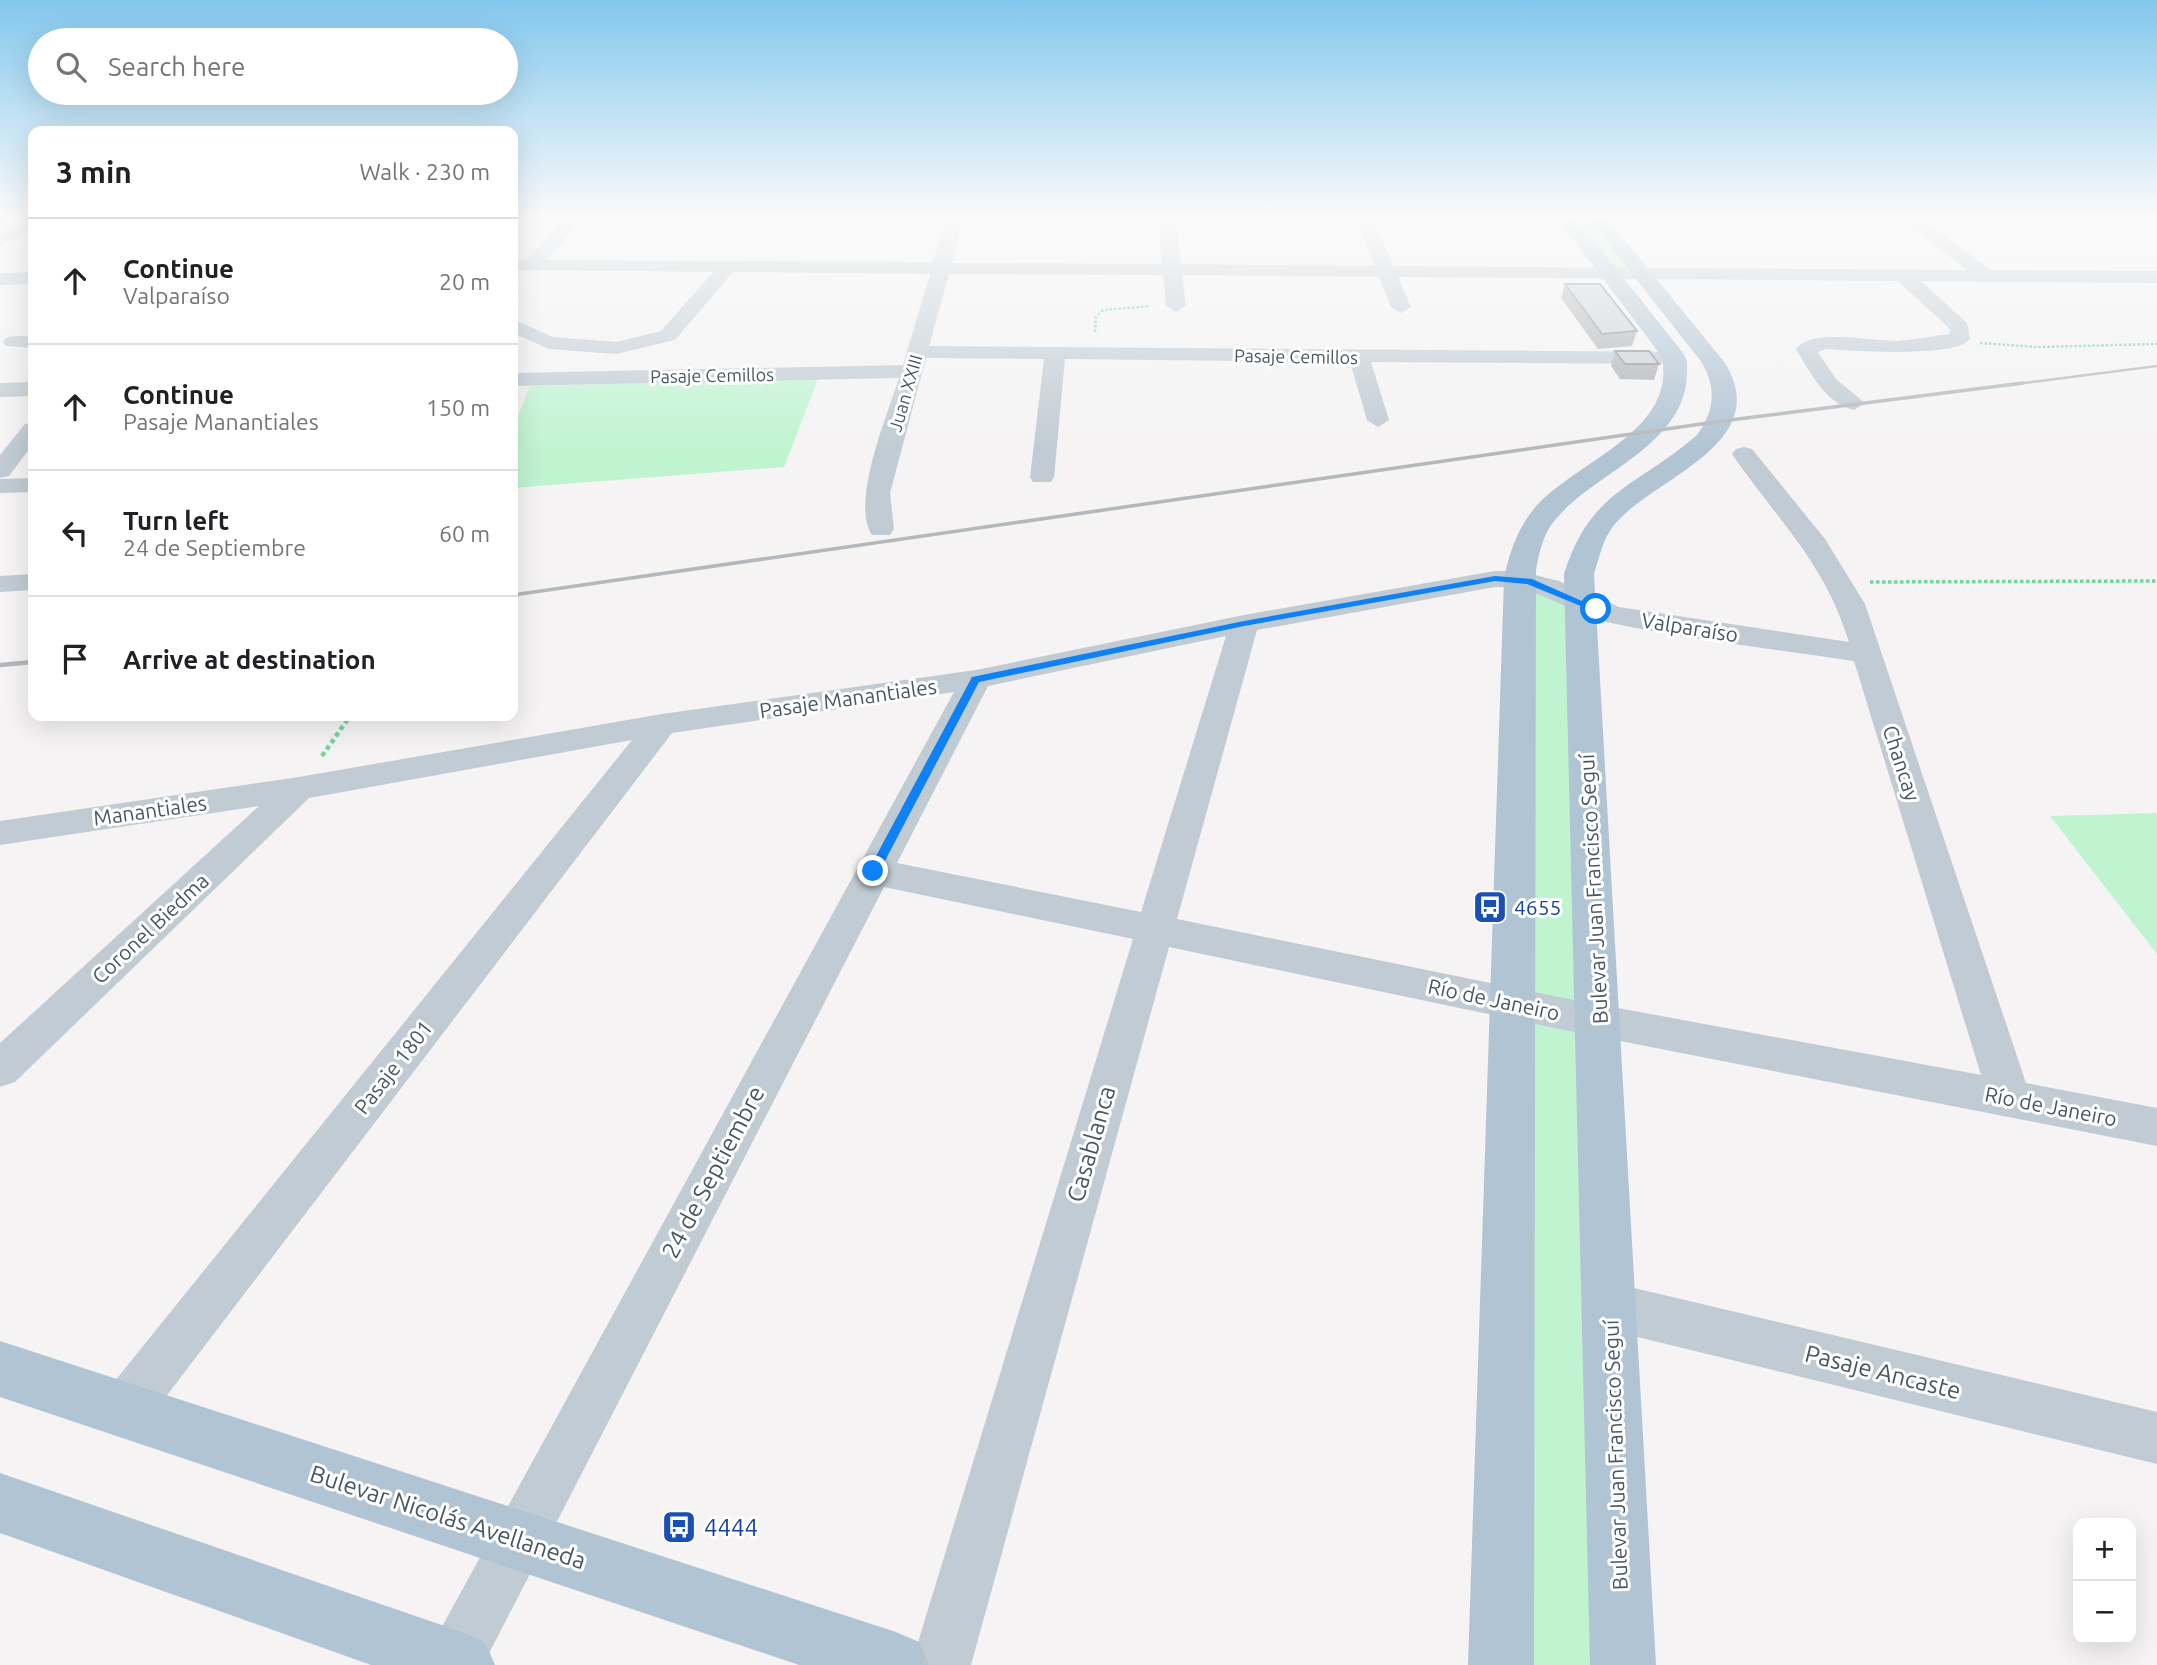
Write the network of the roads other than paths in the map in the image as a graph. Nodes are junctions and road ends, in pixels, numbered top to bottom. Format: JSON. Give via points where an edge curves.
{"nodes":[{"id":1,"x":703,"y":296,"type":"edge"},
{"id":2,"x":933,"y":296,"type":"edge"},
{"id":3,"x":1175,"y":296,"type":"edge"},
{"id":4,"x":1396,"y":296,"type":"edge"},
{"id":5,"x":1626,"y":296,"type":"edge"},
{"id":6,"x":1661,"y":296,"type":"edge"},
{"id":7,"x":1926,"y":296,"type":"edge"},
{"id":8,"x":1176,"y":306,"type":"road end"},
{"id":9,"x":1401,"y":307,"type":"dead end"},
{"id":10,"x":518,"y":328,"type":"edge"},
{"id":11,"x":1055,"y":353,"type":"junction"},
{"id":12,"x":1359,"y":356,"type":"junction"},
{"id":13,"x":1675,"y":358,"type":"junction"},
{"id":14,"x":914,"y":362,"type":"junction"},
{"id":15,"x":518,"y":383,"type":"edge"},
{"id":16,"x":28,"y":389,"type":"edge"},
{"id":17,"x":0,"y":390,"type":"edge"},
{"id":18,"x":1853,"y":403,"type":"dead end"},
{"id":19,"x":1378,"y":420,"type":"dead end"},
{"id":20,"x":28,"y":435,"type":"edge"},
{"id":21,"x":1744,"y":454,"type":"dead end"},
{"id":22,"x":0,"y":471,"type":"edge"},
{"id":23,"x":1042,"y":477,"type":"dead end"},
{"id":24,"x":28,"y":485,"type":"edge"},
{"id":25,"x":0,"y":486,"type":"edge"},
{"id":26,"x":881,"y":529,"type":"dead end"},
{"id":27,"x":1519,"y":579,"type":"junction"},
{"id":28,"x":28,"y":582,"type":"edge"},
{"id":29,"x":0,"y":583,"type":"edge"},
{"id":30,"x":1580,"y":601,"type":"junction"},
{"id":31,"x":1244,"y":624,"type":"junction"},
{"id":32,"x":1867,"y":654,"type":"junction"},
{"id":33,"x":976,"y":679,"type":"junction"},
{"id":34,"x":662,"y":724,"type":"junction"},
{"id":35,"x":299,"y":788,"type":"junction"},
{"id":36,"x":0,"y":833,"type":"edge"},
{"id":37,"x":873,"y":871,"type":"junction"},
{"id":38,"x":1153,"y":929,"type":"junction"},
{"id":39,"x":1512,"y":1003,"type":"junction"},
{"id":40,"x":1599,"y":1020,"type":"junction"},
{"id":41,"x":0,"y":1069,"type":"edge"},
{"id":42,"x":2009,"y":1097,"type":"junction"},
{"id":43,"x":2157,"y":1127,"type":"edge"},
{"id":44,"x":1609,"y":1306,"type":"junction"},
{"id":45,"x":0,"y":1369,"type":"edge"},
{"id":46,"x":124,"y":1410,"type":"junction"},
{"id":47,"x":2157,"y":1437,"type":"edge"},
{"id":48,"x":0,"y":1503,"type":"edge"},
{"id":49,"x":517,"y":1540,"type":"junction"},
{"id":50,"x":455,"y":1664,"type":"edge"},
{"id":51,"x":897,"y":1665,"type":"edge"},
{"id":52,"x":941,"y":1665,"type":"edge"},
{"id":53,"x":1501,"y":1665,"type":"edge"},
{"id":54,"x":1623,"y":1665,"type":"edge"}],
"edges":[{"from":1,"to":10,"type":"street","via":[[668,336],[616,348],[549,343]]},
{"from":2,"to":14,"type":"street","name":"Juan XXIII"},
{"from":3,"to":8,"type":"street"},
{"from":4,"to":9,"type":"street"},
{"from":5,"to":13,"type":"main road"},
{"from":6,"to":30,"type":"main road","name":"Bulevar Juan Francisco Seguí","via":[[1713,362],[1726,393],[1726,409],[1707,439],[1606,516],[1586,548],[1579,574]]},
{"from":7,"to":18,"type":"street","via":[[1960,327],[1960,339],[1897,346],[1823,343],[1806,349],[1828,383]]},
{"from":11,"to":12,"type":"street","name":"Pasaje Cemillos"},
{"from":11,"to":14,"type":"street","name":"Pasaje Cemillos"},
{"from":11,"to":23,"type":"street"},
{"from":12,"to":13,"type":"street","name":"Pasaje Cemillos"},
{"from":12,"to":19,"type":"street"},
{"from":13,"to":27,"type":"main road","via":[[1675,390],[1659,421],[1581,479],[1545,514],[1523,556]]},
{"from":14,"to":15,"type":"street","name":"Pasaje Cemillos"},
{"from":14,"to":26,"type":"street","name":"Juan XXIII","via":[[877,493]]},
{"from":16,"to":17,"type":"street"},
{"from":20,"to":22,"type":"street"},
{"from":21,"to":32,"type":"street","name":"Chancay","via":[[1838,577]]},
{"from":24,"to":25,"type":"street"},
{"from":27,"to":30,"type":"street","name":"Valparaíso"},
{"from":27,"to":31,"type":"street","name":"Pasaje Manantiales","via":[[1495,579]]},
{"from":27,"to":39,"type":"main road"},
{"from":28,"to":29,"type":"street"},
{"from":30,"to":32,"type":"street","name":"Valparaíso","via":[[1612,615]]},
{"from":30,"to":40,"type":"main road","name":"Bulevar Juan Francisco Seguí"},
{"from":31,"to":33,"type":"street","name":"Pasaje Manantiales"},
{"from":31,"to":38,"type":"street","name":"Casablanca"},
{"from":32,"to":42,"type":"street","name":"Chancay"},
{"from":33,"to":34,"type":"street","name":"Pasaje Manantiales"},
{"from":33,"to":37,"type":"street","name":"24 de Septiembre"},
{"from":34,"to":35,"type":"street","name":"Pasaje Manantiales"},
{"from":34,"to":46,"type":"street","name":"Pasaje 1801"},
{"from":35,"to":36,"type":"street","name":"Manantiales"},
{"from":35,"to":41,"type":"street","name":"Coronel Biedma"},
{"from":37,"to":38,"type":"street","name":"Río de Janeiro"},
{"from":37,"to":49,"type":"street","name":"24 de Septiembre"},
{"from":38,"to":39,"type":"street","name":"Río de Janeiro"},
{"from":38,"to":52,"type":"street","name":"Casablanca"},
{"from":39,"to":40,"type":"street","name":"Río de Janeiro"},
{"from":39,"to":53,"type":"main road"},
{"from":40,"to":42,"type":"street","name":"Río de Janeiro"},
{"from":40,"to":44,"type":"main road","name":"Bulevar Juan Francisco Seguí"},
{"from":42,"to":43,"type":"street","name":"Río de Janeiro"},
{"from":44,"to":47,"type":"street","name":"Pasaje Ancaste"},
{"from":44,"to":54,"type":"main road","name":"Bulevar Juan Francisco Seguí"},
{"from":45,"to":46,"type":"main road","name":"Bulevar Nicolás Avellaneda"},
{"from":46,"to":49,"type":"main road","name":"Bulevar Nicolás Avellaneda"},
{"from":48,"to":50,"type":"main road"},
{"from":49,"to":50,"type":"street","name":"24 de Septiembre"},
{"from":49,"to":51,"type":"main road","name":"Bulevar Nicolás Avellaneda"}]}
